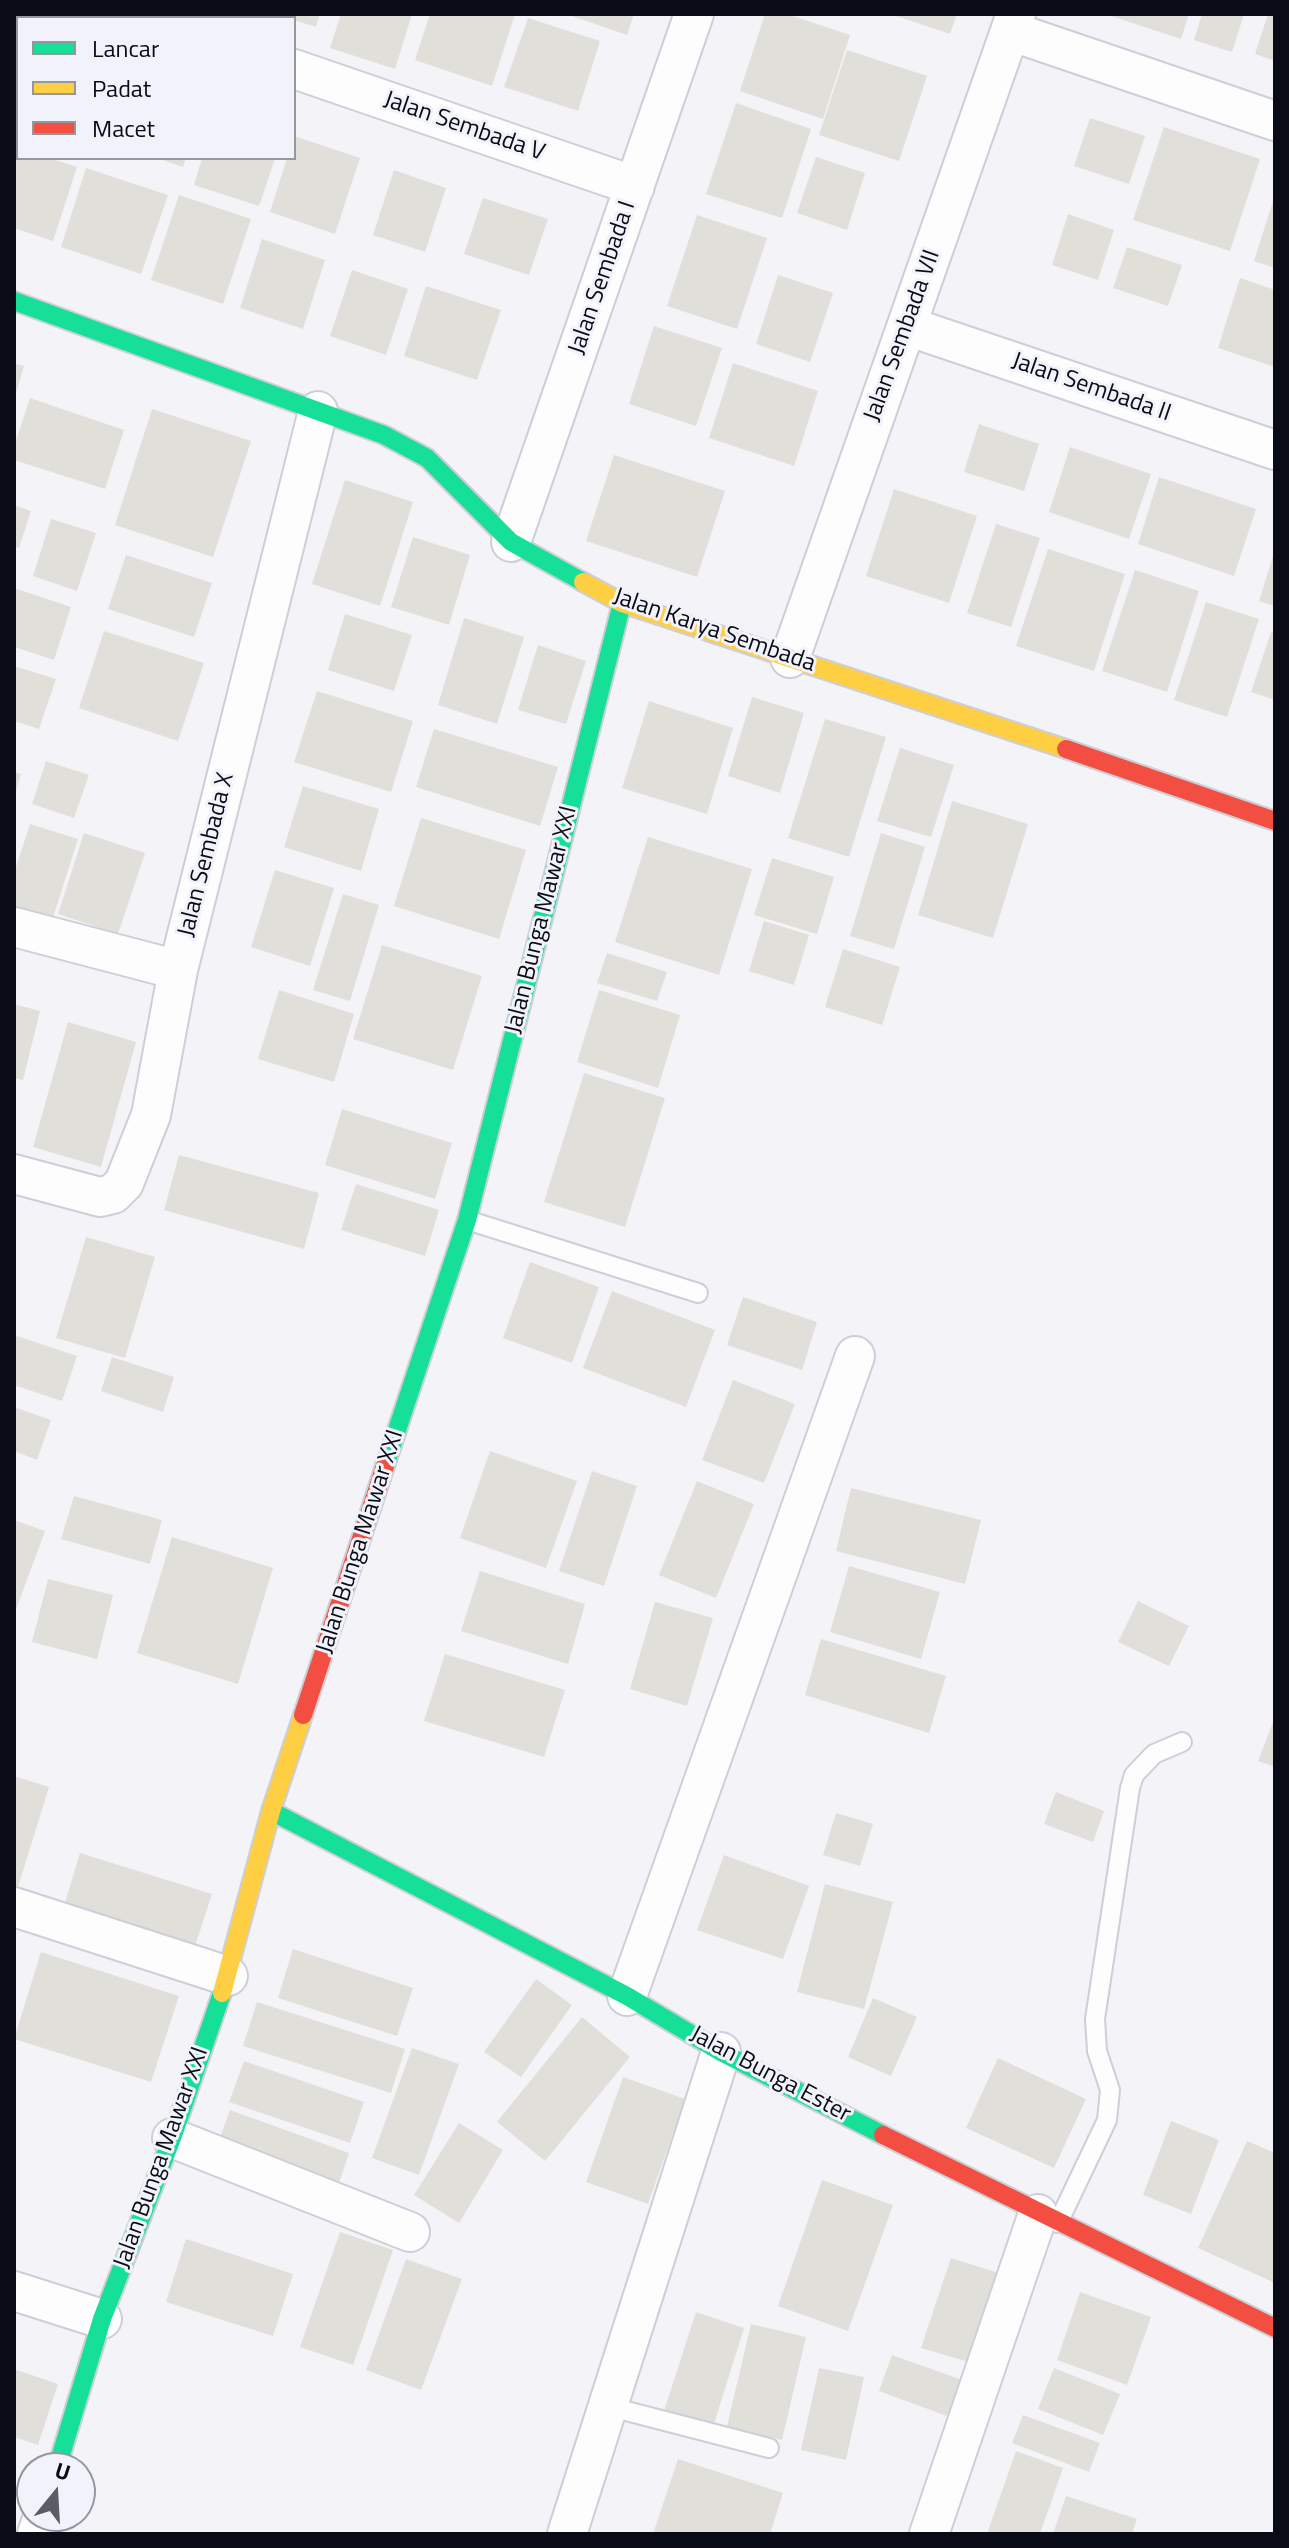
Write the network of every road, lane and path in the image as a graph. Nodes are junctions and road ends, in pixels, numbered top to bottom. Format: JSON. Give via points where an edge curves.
{"nodes":[{"id":1,"x":694,"y":14,"type":"edge"},
{"id":2,"x":1013,"y":23,"type":"edge"},
{"id":3,"x":296,"y":70,"type":"edge"},
{"id":4,"x":1275,"y":121,"type":"edge"},
{"id":5,"x":635,"y":186,"type":"junction"},
{"id":6,"x":14,"y":301,"type":"edge"},
{"id":7,"x":907,"y":326,"type":"junction"},
{"id":8,"x":318,"y":411,"type":"junction"},
{"id":9,"x":1275,"y":450,"type":"edge"},
{"id":10,"x":511,"y":542,"type":"junction"},
{"id":11,"x":622,"y":603,"type":"junction"},
{"id":12,"x":790,"y":658,"type":"junction"},
{"id":13,"x":1275,"y":821,"type":"edge"},
{"id":14,"x":14,"y":927,"type":"edge"},
{"id":15,"x":178,"y":970,"type":"junction"},
{"id":16,"x":14,"y":1174,"type":"edge"},
{"id":17,"x":467,"y":1220,"type":"junction"},
{"id":18,"x":698,"y":1293,"type":"dead end"},
{"id":19,"x":855,"y":1356,"type":"dead end"},
{"id":20,"x":1182,"y":1742,"type":"dead end"},
{"id":21,"x":271,"y":1811,"type":"junction"},
{"id":22,"x":14,"y":1907,"type":"edge"},
{"id":23,"x":228,"y":1976,"type":"junction"},
{"id":24,"x":627,"y":1996,"type":"junction"},
{"id":25,"x":721,"y":2052,"type":"junction"},
{"id":26,"x":172,"y":2138,"type":"junction"},
{"id":27,"x":1048,"y":2219,"type":"junction"},
{"id":28,"x":410,"y":2232,"type":"dead end"},
{"id":29,"x":14,"y":2291,"type":"edge"},
{"id":30,"x":102,"y":2319,"type":"junction"},
{"id":31,"x":1275,"y":2328,"type":"edge"},
{"id":32,"x":607,"y":2406,"type":"junction"},
{"id":33,"x":769,"y":2448,"type":"dead end"},
{"id":34,"x":62,"y":2452,"type":"edge"},
{"id":35,"x":567,"y":2534,"type":"edge"},
{"id":36,"x":929,"y":2534,"type":"edge"}],
"edges":[{"from":1,"to":5,"type":"street","name":"Jalan Sembada I"},
{"from":2,"to":4,"type":"street"},
{"from":2,"to":7,"type":"street","name":"Jalan Sembada VII"},
{"from":3,"to":5,"type":"street","name":"Jalan Sembada V"},
{"from":5,"to":10,"type":"street","name":"Jalan Sembada I"},
{"from":6,"to":8,"type":"street","name":"Jalan Karya Sembada"},
{"from":7,"to":9,"type":"street","name":"Jalan Sembada II"},
{"from":7,"to":12,"type":"street","name":"Jalan Sembada VII"},
{"from":8,"to":10,"type":"street","name":"Jalan Karya Sembada","via":[[384,435],[427,458]]},
{"from":8,"to":15,"type":"street","name":"Jalan Sembada X"},
{"from":10,"to":11,"type":"street","name":"Jalan Karya Sembada"},
{"from":11,"to":12,"type":"street","name":"Jalan Karya Sembada"},
{"from":11,"to":17,"type":"street","name":"Jalan Bunga Mawar XXI"},
{"from":12,"to":13,"type":"street","name":"Jalan Karya Sembada"},
{"from":14,"to":15,"type":"street"},
{"from":15,"to":16,"type":"street","name":"Jalan Sembada X","via":[[151,1115],[124,1183],[100,1197]]},
{"from":17,"to":18,"type":"lane"},
{"from":17,"to":21,"type":"street","name":"Jalan Bunga Mawar XXI"},
{"from":19,"to":24,"type":"street"},
{"from":20,"to":27,"type":"lane","via":[[1154,1754],[1134,1775],[1130,1788],[1095,2019],[1097,2051],[1110,2090],[1107,2120]]},
{"from":21,"to":23,"type":"street","name":"Jalan Bunga Mawar XXI"},
{"from":21,"to":24,"type":"street","name":"Jalan Bunga Ester"},
{"from":22,"to":23,"type":"street"},
{"from":23,"to":26,"type":"street","name":"Jalan Bunga Mawar XXI"},
{"from":24,"to":25,"type":"street","name":"Jalan Bunga Ester"},
{"from":25,"to":27,"type":"street","name":"Jalan Bunga Ester"},
{"from":25,"to":32,"type":"street"},
{"from":26,"to":28,"type":"street"},
{"from":26,"to":30,"type":"street","name":"Jalan Bunga Mawar XXI"},
{"from":27,"to":31,"type":"street","name":"Jalan Bunga Ester"},
{"from":27,"to":36,"type":"street"},
{"from":29,"to":30,"type":"street"},
{"from":30,"to":34,"type":"street","name":"Jalan Bunga Mawar XXI"},
{"from":32,"to":33,"type":"lane"},
{"from":32,"to":35,"type":"street"}]}
